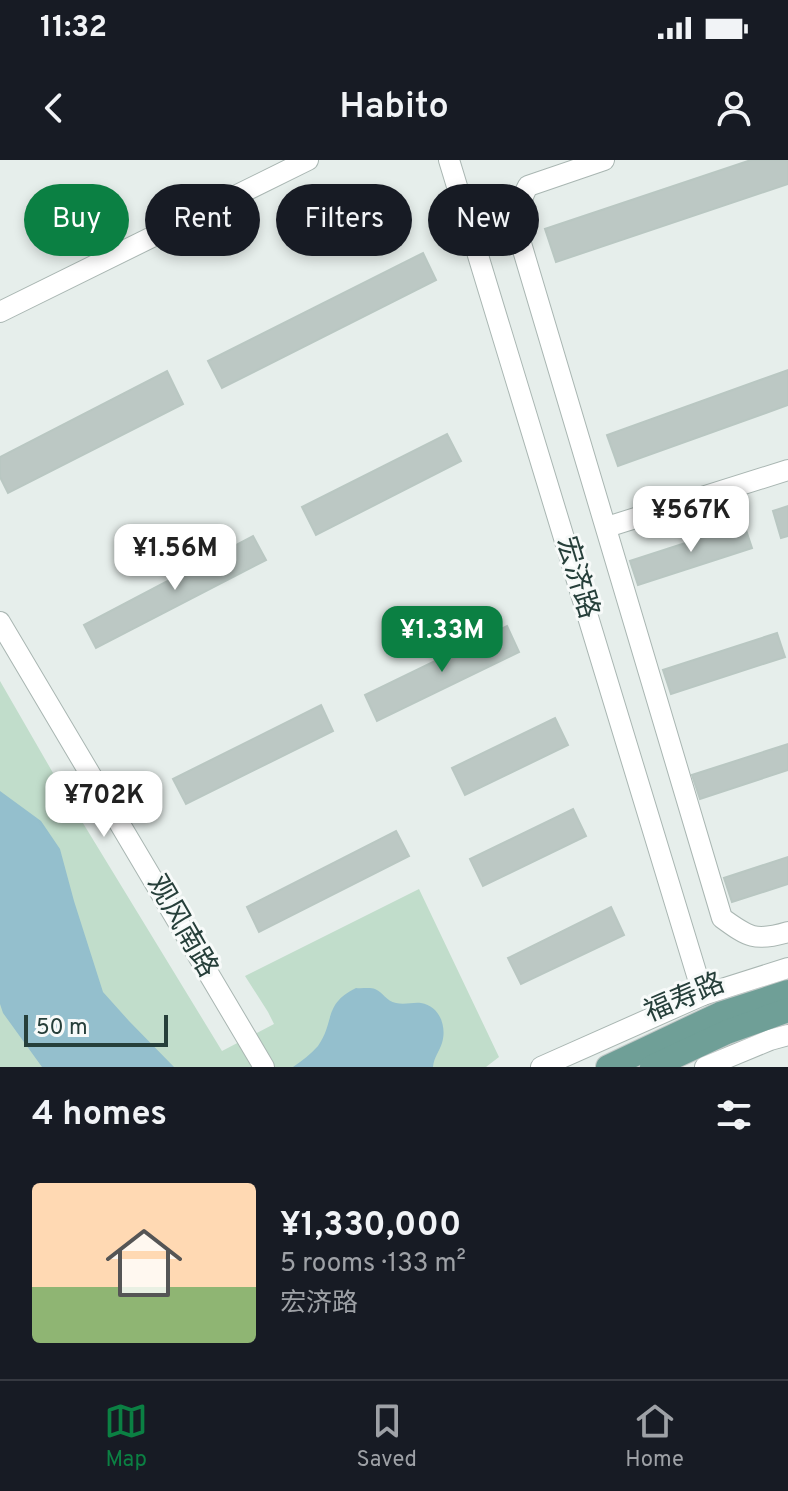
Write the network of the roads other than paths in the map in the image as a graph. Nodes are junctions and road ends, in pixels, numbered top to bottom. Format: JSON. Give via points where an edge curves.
{"nodes":[{"id":1,"x":308,"y":160,"type":"edge"},
{"id":2,"x":449,"y":160,"type":"edge"},
{"id":3,"x":604,"y":160,"type":"edge"},
{"id":4,"x":0,"y":312,"type":"edge"},
{"id":5,"x":788,"y":470,"type":"edge"},
{"id":6,"x":607,"y":527,"type":"junction"},
{"id":7,"x":0,"y":622,"type":"edge"},
{"id":8,"x":788,"y":932,"type":"edge"},
{"id":9,"x":788,"y":968,"type":"edge"},
{"id":10,"x":788,"y":992,"type":"edge"},
{"id":11,"x":703,"y":995,"type":"junction"},
{"id":12,"x":788,"y":1010,"type":"edge"},
{"id":13,"x":788,"y":1035,"type":"edge"},
{"id":14,"x":264,"y":1067,"type":"edge"},
{"id":15,"x":541,"y":1067,"type":"edge"},
{"id":16,"x":608,"y":1067,"type":"edge"},
{"id":17,"x":652,"y":1067,"type":"edge"},
{"id":18,"x":705,"y":1067,"type":"edge"}],
"edges":[{"from":1,"to":4,"type":"street"},
{"from":2,"to":11,"type":"street","name":"宏济路"},
{"from":3,"to":6,"type":"street","via":[[528,186],[517,221]]},
{"from":5,"to":6,"type":"street"},
{"from":6,"to":8,"type":"street","via":[[722,918],[746,935]]},
{"from":7,"to":14,"type":"street","name":"观风南路"},
{"from":9,"to":11,"type":"street"},
{"from":10,"to":16,"type":"main road","name":"福寿路","via":[[720,1014]]},
{"from":11,"to":15,"type":"street"},
{"from":12,"to":17,"type":"main road","name":"福寿路"},
{"from":13,"to":18,"type":"street"}]}
